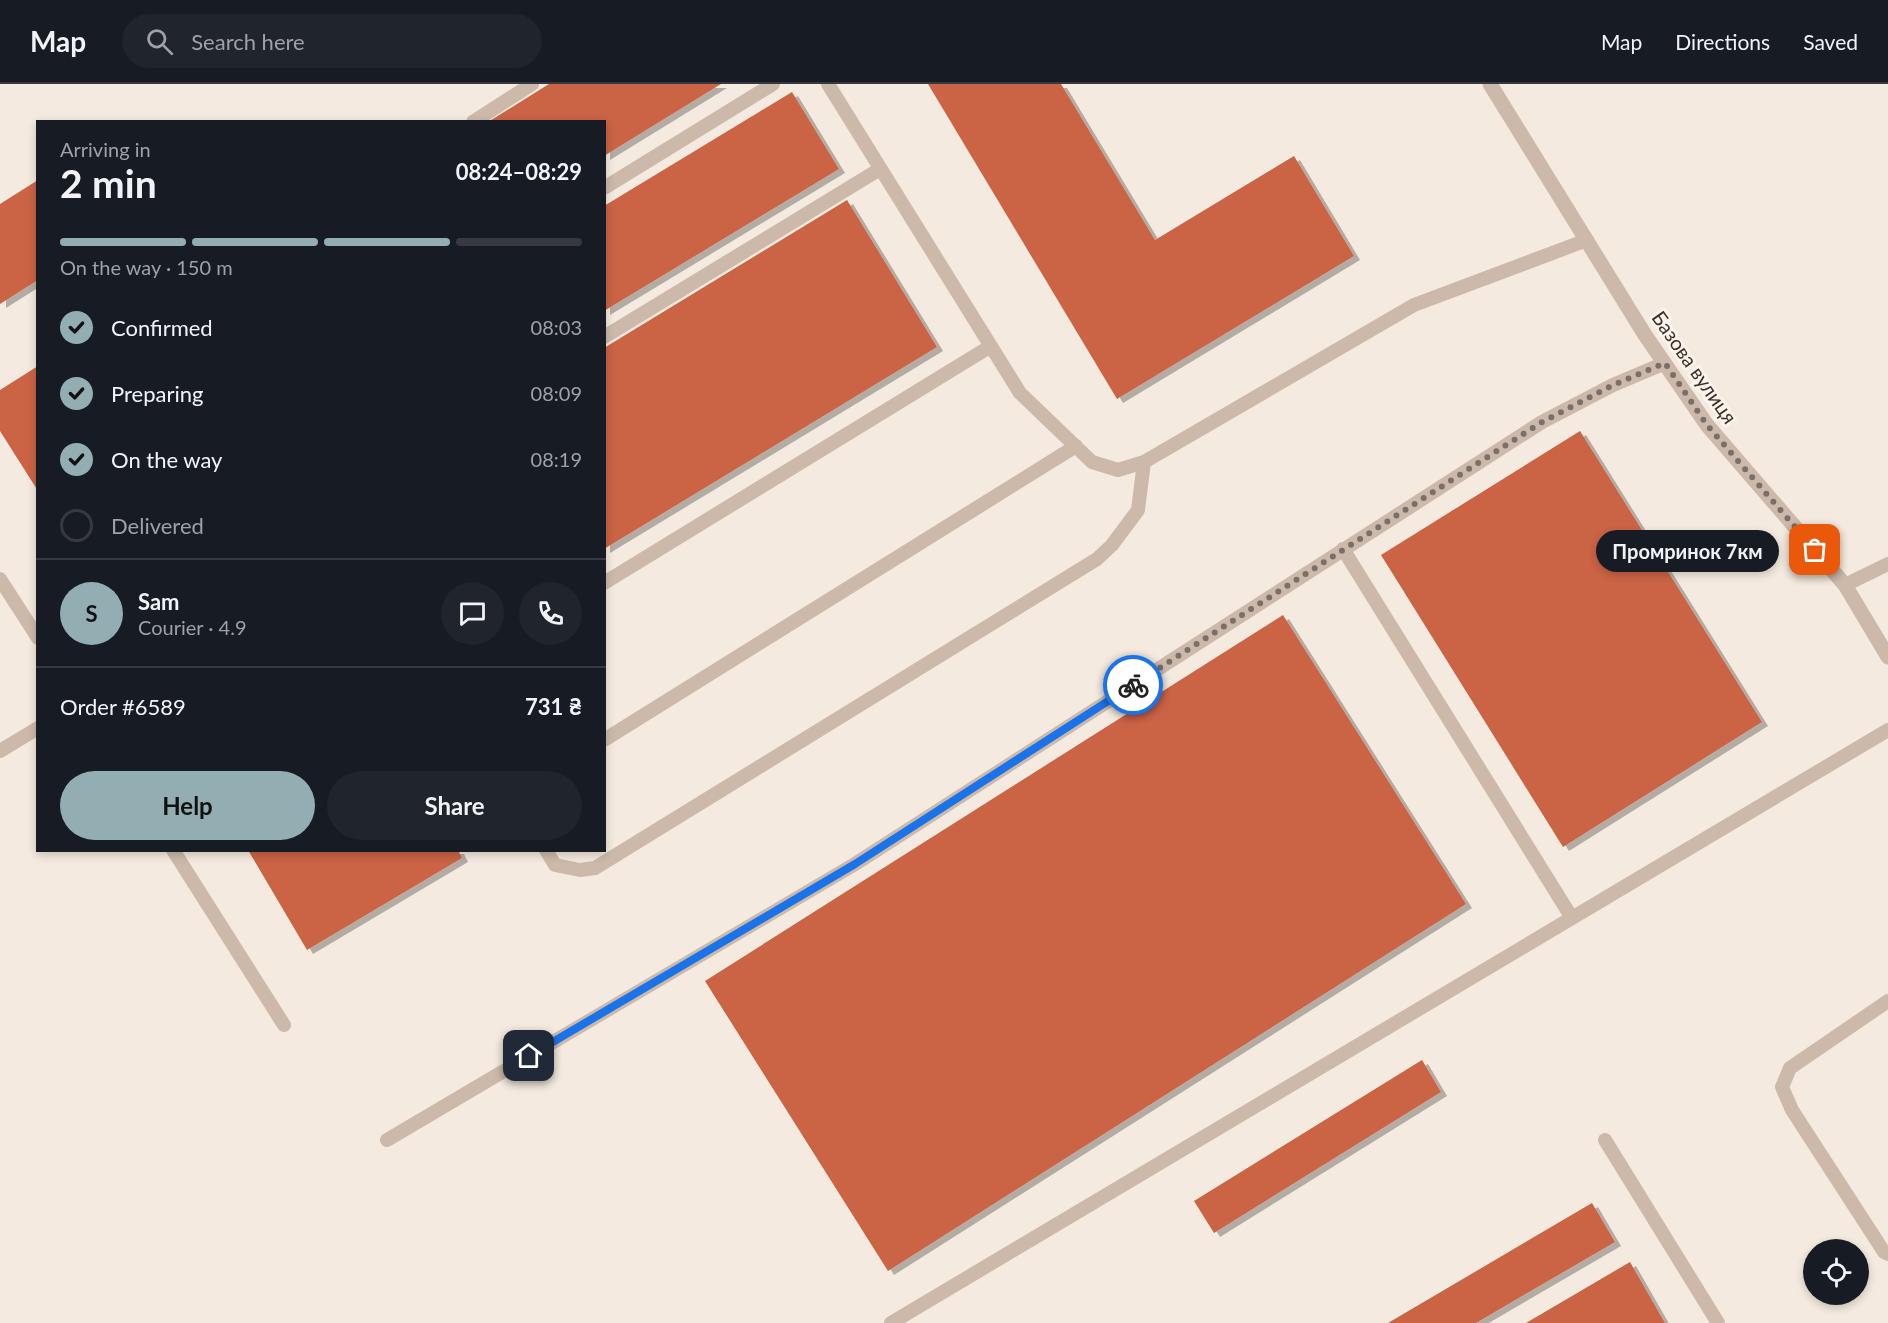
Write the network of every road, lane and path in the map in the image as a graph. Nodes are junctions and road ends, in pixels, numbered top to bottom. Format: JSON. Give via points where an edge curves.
{"nodes":[{"id":1,"x":532,"y":84,"type":"edge"},
{"id":2,"x":773,"y":84,"type":"edge"},
{"id":3,"x":828,"y":84,"type":"edge"},
{"id":4,"x":1490,"y":84,"type":"edge"},
{"id":5,"x":476,"y":120,"type":"edge"},
{"id":6,"x":879,"y":169,"type":"junction"},
{"id":7,"x":606,"y":187,"type":"edge"},
{"id":8,"x":1587,"y":240,"type":"junction"},
{"id":9,"x":606,"y":336,"type":"edge"},
{"id":10,"x":991,"y":345,"type":"junction"},
{"id":11,"x":1665,"y":363,"type":"junction"},
{"id":12,"x":1076,"y":446,"type":"junction"},
{"id":13,"x":1144,"y":462,"type":"junction"},
{"id":14,"x":1343,"y":549,"type":"junction"},
{"id":15,"x":1888,"y":564,"type":"edge"},
{"id":16,"x":0,"y":579,"type":"edge"},
{"id":17,"x":606,"y":582,"type":"edge"},
{"id":18,"x":1845,"y":585,"type":"junction"},
{"id":19,"x":36,"y":635,"type":"edge"},
{"id":20,"x":1888,"y":657,"type":"edge"},
{"id":21,"x":36,"y":729,"type":"edge"},
{"id":22,"x":1888,"y":730,"type":"edge"},
{"id":23,"x":606,"y":739,"type":"edge"},
{"id":24,"x":0,"y":751,"type":"edge"},
{"id":25,"x":174,"y":852,"type":"edge"},
{"id":26,"x":547,"y":852,"type":"edge"},
{"id":27,"x":1572,"y":918,"type":"junction"},
{"id":28,"x":1886,"y":1007,"type":"edge"},
{"id":29,"x":284,"y":1025,"type":"dead end"},
{"id":30,"x":387,"y":1140,"type":"dead end"},
{"id":31,"x":1605,"y":1140,"type":"dead end"},
{"id":32,"x":1888,"y":1254,"type":"edge"},
{"id":33,"x":891,"y":1323,"type":"edge"},
{"id":34,"x":1718,"y":1323,"type":"edge"}],
"edges":[{"from":1,"to":5,"type":"lane"},
{"from":2,"to":7,"type":"lane"},
{"from":3,"to":6,"type":"lane"},
{"from":4,"to":8,"type":"street","name":"Базова вулиця"},
{"from":6,"to":9,"type":"lane"},
{"from":6,"to":10,"type":"lane"},
{"from":8,"to":11,"type":"street","name":"Базова вулиця"},
{"from":8,"to":13,"type":"lane","via":[[1414,305]]},
{"from":10,"to":12,"type":"lane","via":[[1020,393]]},
{"from":10,"to":17,"type":"lane"},
{"from":11,"to":14,"type":"lane","via":[[1542,422]]},
{"from":11,"to":18,"type":"street","name":"Базова вулиця","via":[[1707,425]]},
{"from":12,"to":13,"type":"lane","via":[[1092,462],[1118,470]]},
{"from":12,"to":23,"type":"lane"},
{"from":13,"to":26,"type":"lane","via":[[1138,510],[1097,558],[596,868],[580,870],[555,865]]},
{"from":14,"to":27,"type":"lane"},
{"from":14,"to":30,"type":"lane","via":[[855,864]]},
{"from":15,"to":18,"type":"lane"},
{"from":16,"to":19,"type":"lane"},
{"from":18,"to":20,"type":"street","name":"Базова вулиця"},
{"from":21,"to":24,"type":"lane"},
{"from":22,"to":27,"type":"lane"},
{"from":25,"to":29,"type":"lane"},
{"from":27,"to":33,"type":"lane"},
{"from":28,"to":32,"type":"lane","via":[[1790,1068],[1782,1087],[1792,1110]]},
{"from":31,"to":34,"type":"lane"}]}
